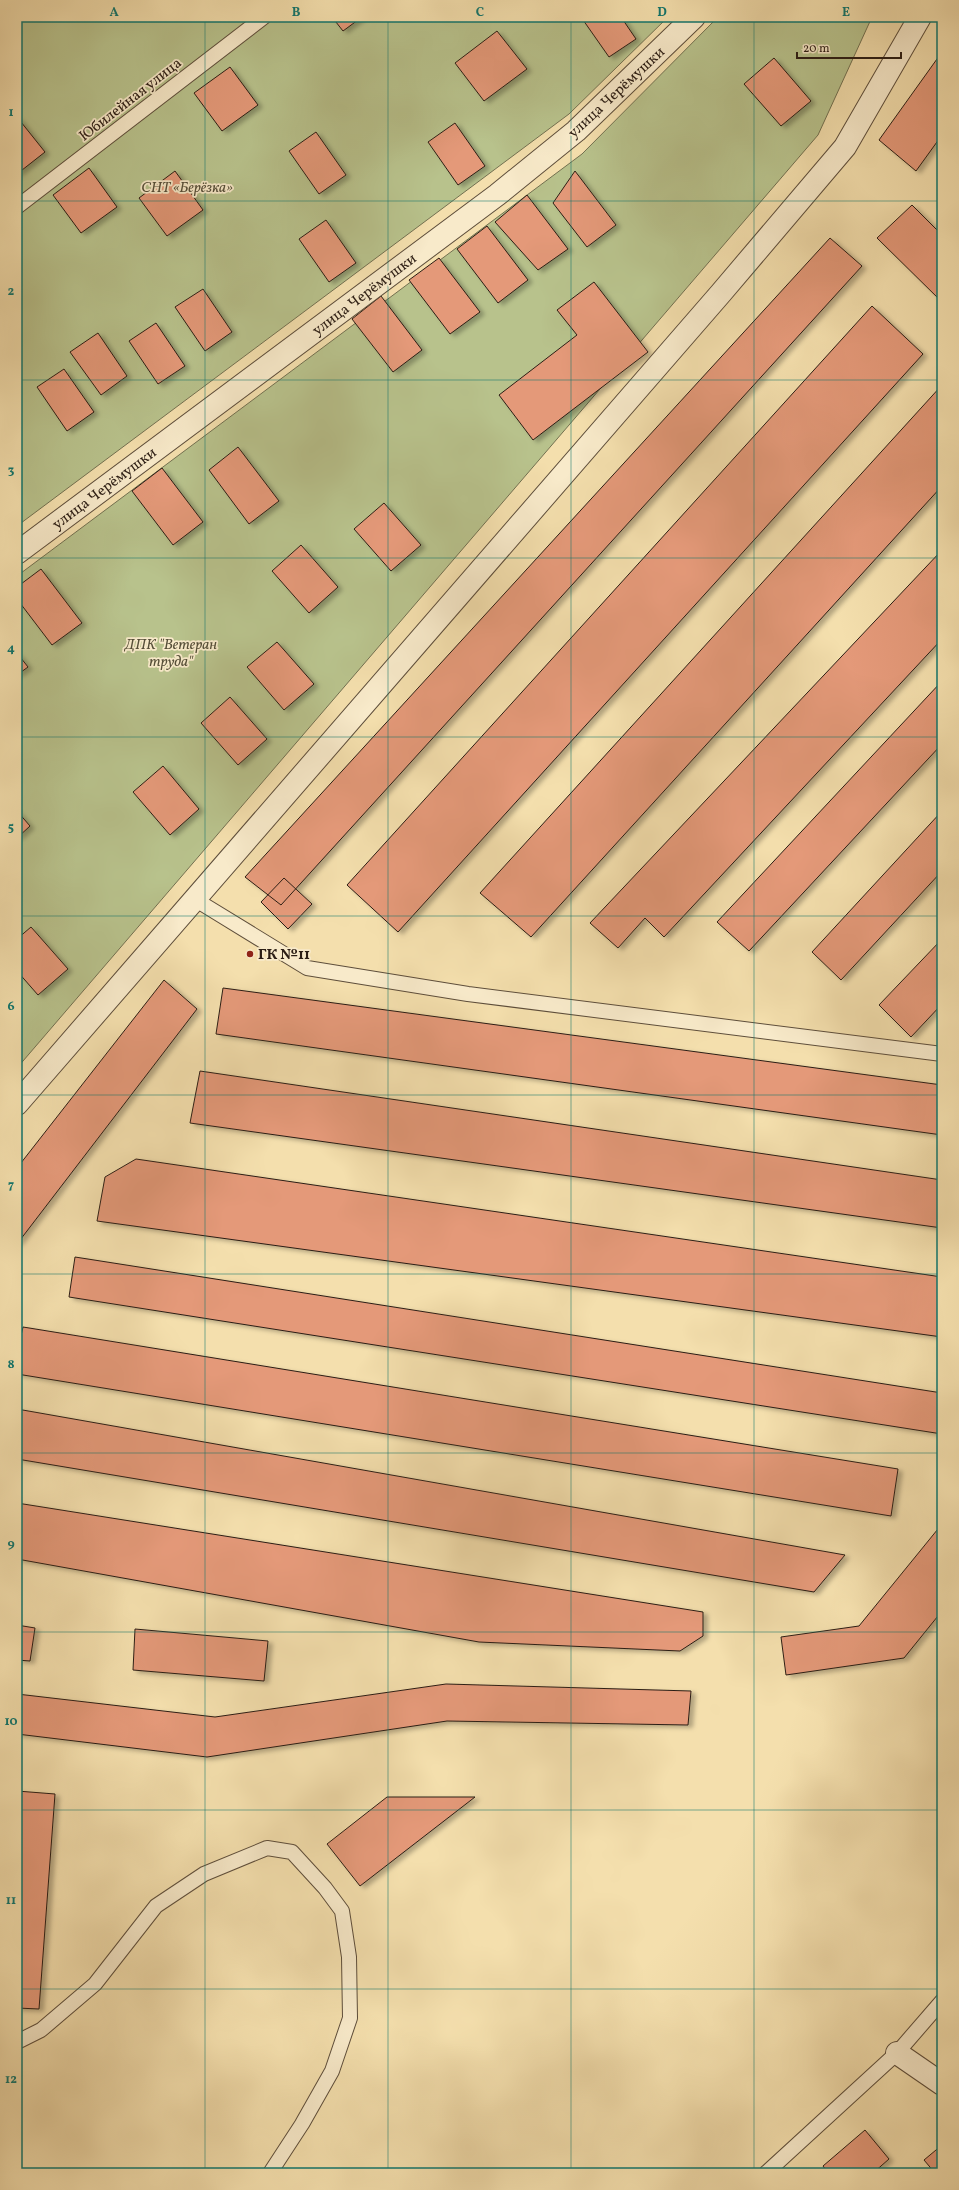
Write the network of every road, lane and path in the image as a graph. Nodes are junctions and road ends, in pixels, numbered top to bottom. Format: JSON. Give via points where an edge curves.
{"nodes":[{"id":1,"x":264,"y":17,"type":"edge"},
{"id":2,"x":694,"y":17,"type":"edge"},
{"id":3,"x":920,"y":17,"type":"edge"},
{"id":4,"x":17,"y":207,"type":"edge"},
{"id":5,"x":17,"y":553,"type":"edge"},
{"id":6,"x":196,"y":900,"type":"junction"},
{"id":7,"x":942,"y":1054,"type":"edge"},
{"id":8,"x":17,"y":1104,"type":"edge"},
{"id":9,"x":942,"y":2001,"type":"edge"},
{"id":10,"x":17,"y":2042,"type":"edge"},
{"id":11,"x":897,"y":2053,"type":"junction"},
{"id":12,"x":942,"y":2084,"type":"edge"},
{"id":13,"x":270,"y":2173,"type":"edge"},
{"id":14,"x":766,"y":2173,"type":"edge"}],
"edges":[{"from":1,"to":4,"type":"lane","name":"Юбилейная улица"},
{"from":2,"to":5,"type":"street","name":"улица Черёмушки","via":[[576,130],[497,195]]},
{"from":3,"to":6,"type":"street","via":[[844,147],[716,299]]},
{"from":6,"to":7,"type":"lane","via":[[307,968],[468,994]]},
{"from":6,"to":8,"type":"street"},
{"from":9,"to":11,"type":"lane"},
{"from":10,"to":13,"type":"lane","via":[[41,2030],[95,1984],[156,1906],[204,1874],[267,1848],[292,1852],[342,1911],[349,1958],[350,2018],[332,2071]]},
{"from":11,"to":12,"type":"street"},
{"from":11,"to":14,"type":"lane"}]}
